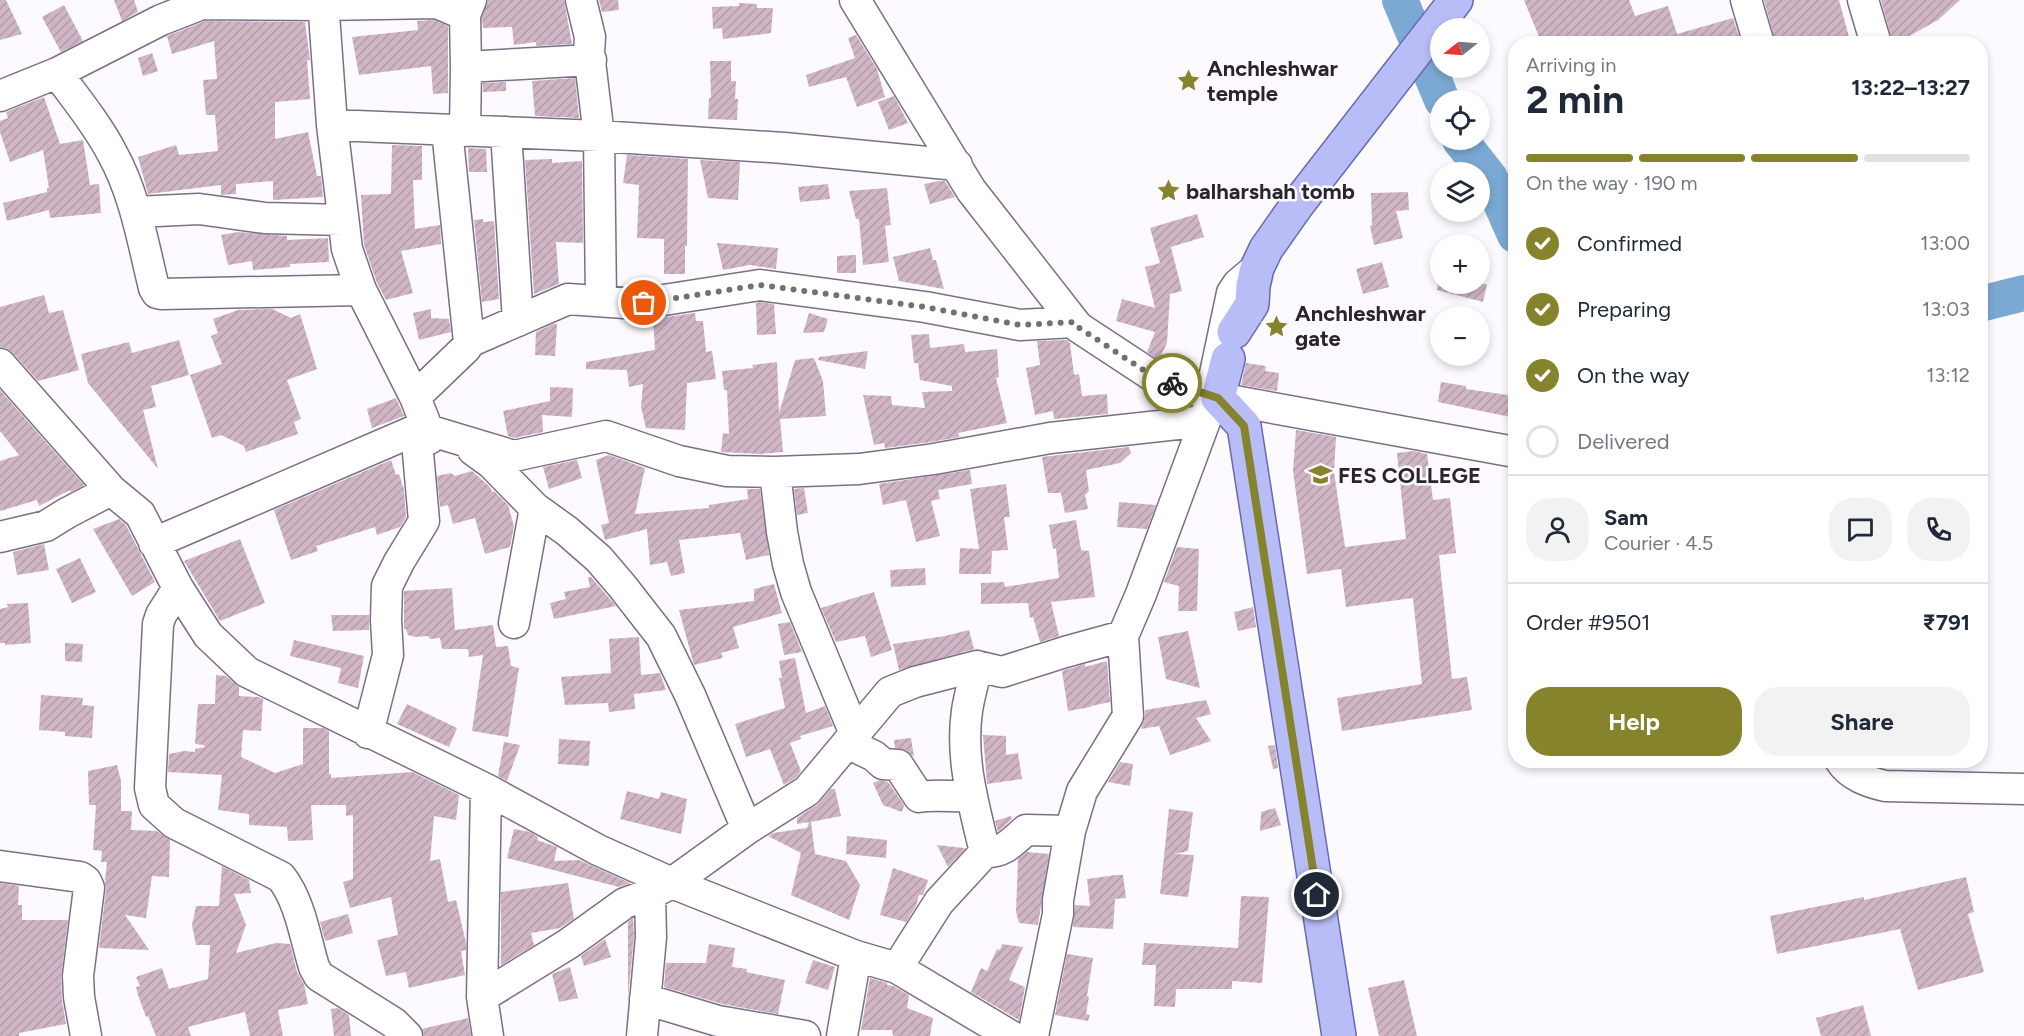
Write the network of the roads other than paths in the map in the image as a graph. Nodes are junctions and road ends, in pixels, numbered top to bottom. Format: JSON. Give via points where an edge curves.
{"nodes":[{"id":1,"x":581,"y":0,"type":"edge"},
{"id":2,"x":855,"y":0,"type":"edge"},
{"id":3,"x":1456,"y":0,"type":"edge"},
{"id":4,"x":1746,"y":0,"type":"edge"},
{"id":5,"x":1863,"y":0,"type":"edge"},
{"id":6,"x":323,"y":2,"type":"edge"},
{"id":7,"x":468,"y":8,"type":"edge"},
{"id":8,"x":1757,"y":36,"type":"edge"},
{"id":9,"x":1873,"y":36,"type":"edge"},
{"id":10,"x":591,"y":60,"type":"junction"},
{"id":11,"x":466,"y":67,"type":"junction"},
{"id":12,"x":57,"y":73,"type":"junction"},
{"id":13,"x":0,"y":96,"type":"edge"},
{"id":14,"x":332,"y":125,"type":"junction"},
{"id":15,"x":456,"y":131,"type":"junction"},
{"id":16,"x":506,"y":132,"type":"junction"},
{"id":17,"x":599,"y":136,"type":"junction"},
{"id":18,"x":957,"y":165,"type":"junction"},
{"id":19,"x":136,"y":212,"type":"junction"},
{"id":20,"x":343,"y":220,"type":"junction"},
{"id":21,"x":1257,"y":268,"type":"junction"},
{"id":22,"x":361,"y":290,"type":"junction"},
{"id":23,"x":601,"y":300,"type":"junction"},
{"id":24,"x":518,"y":321,"type":"junction"},
{"id":25,"x":1074,"y":322,"type":"junction"},
{"id":26,"x":469,"y":342,"type":"junction"},
{"id":27,"x":0,"y":364,"type":"edge"},
{"id":28,"x":414,"y":397,"type":"junction"},
{"id":29,"x":1211,"y":405,"type":"junction"},
{"id":30,"x":424,"y":434,"type":"junction"},
{"id":31,"x":1508,"y":451,"type":"edge"},
{"id":32,"x":775,"y":472,"type":"junction"},
{"id":33,"x":111,"y":490,"type":"junction"},
{"id":34,"x":535,"y":508,"type":"junction"},
{"id":35,"x":0,"y":537,"type":"edge"},
{"id":36,"x":154,"y":543,"type":"junction"},
{"id":37,"x":178,"y":588,"type":"junction"},
{"id":38,"x":514,"y":623,"type":"dead end"},
{"id":39,"x":1124,"y":636,"type":"junction"},
{"id":40,"x":977,"y":666,"type":"junction"},
{"id":41,"x":368,"y":733,"type":"junction"},
{"id":42,"x":851,"y":739,"type":"junction"},
{"id":43,"x":1847,"y":768,"type":"edge"},
{"id":44,"x":486,"y":789,"type":"junction"},
{"id":45,"x":2024,"y":789,"type":"edge"},
{"id":46,"x":971,"y":796,"type":"junction"},
{"id":47,"x":747,"y":829,"type":"junction"},
{"id":48,"x":1071,"y":831,"type":"junction"},
{"id":49,"x":985,"y":852,"type":"junction"},
{"id":50,"x":0,"y":866,"type":"edge"},
{"id":51,"x":661,"y":888,"type":"junction"},
{"id":52,"x":856,"y":956,"type":"junction"},
{"id":53,"x":897,"y":968,"type":"junction"},
{"id":54,"x":482,"y":997,"type":"junction"},
{"id":55,"x":645,"y":999,"type":"junction"},
{"id":56,"x":86,"y":1036,"type":"edge"},
{"id":57,"x":407,"y":1036,"type":"edge"},
{"id":58,"x":488,"y":1036,"type":"edge"},
{"id":59,"x":642,"y":1036,"type":"edge"},
{"id":60,"x":805,"y":1036,"type":"edge"},
{"id":61,"x":842,"y":1036,"type":"edge"},
{"id":62,"x":1011,"y":1036,"type":"edge"},
{"id":63,"x":1033,"y":1036,"type":"edge"},
{"id":64,"x":1339,"y":1036,"type":"edge"}],
"edges":[{"from":1,"to":10,"type":"street"},
{"from":2,"to":18,"type":"street"},
{"from":3,"to":21,"type":"main road","via":[[1297,205]]},
{"from":4,"to":8,"type":"street"},
{"from":5,"to":9,"type":"street"},
{"from":6,"to":7,"type":"street","via":[[436,3]]},
{"from":6,"to":12,"type":"street","via":[[202,4],[161,20]]},
{"from":6,"to":14,"type":"street"},
{"from":7,"to":11,"type":"street"},
{"from":10,"to":11,"type":"street"},
{"from":10,"to":17,"type":"street"},
{"from":11,"to":15,"type":"street"},
{"from":12,"to":13,"type":"street"},
{"from":12,"to":19,"type":"street","via":[[112,152]]},
{"from":14,"to":15,"type":"street"},
{"from":14,"to":20,"type":"street"},
{"from":15,"to":16,"type":"street"},
{"from":15,"to":26,"type":"street"},
{"from":16,"to":17,"type":"street"},
{"from":16,"to":24,"type":"street"},
{"from":17,"to":18,"type":"street"},
{"from":17,"to":23,"type":"street"},
{"from":18,"to":25,"type":"street","via":[[971,190]]},
{"from":19,"to":20,"type":"street","via":[[199,209],[265,218]]},
{"from":19,"to":22,"type":"street","via":[[157,293]]},
{"from":20,"to":22,"type":"street","via":[[347,249]]},
{"from":21,"to":29,"type":"main road","via":[[1252,304],[1231,346]]},
{"from":21,"to":29,"type":"street","via":[[1232,293]]},
{"from":22,"to":28,"type":"street"},
{"from":23,"to":24,"type":"street","via":[[568,299]]},
{"from":23,"to":25,"type":"street","via":[[638,304],[760,285],[925,307],[1020,325]]},
{"from":24,"to":26,"type":"street"},
{"from":25,"to":29,"type":"street","via":[[1151,375]]},
{"from":26,"to":28,"type":"street"},
{"from":27,"to":33,"type":"street"},
{"from":28,"to":30,"type":"street"},
{"from":29,"to":31,"type":"street"},
{"from":29,"to":32,"type":"street","via":[[934,459],[859,469]]},
{"from":29,"to":39,"type":"street"},
{"from":29,"to":64,"type":"main road","via":[[1244,426]]},
{"from":30,"to":32,"type":"street","via":[[514,456],[606,436],[727,471]]},
{"from":30,"to":34,"type":"street","via":[[473,450]]},
{"from":30,"to":36,"type":"street"},
{"from":30,"to":41,"type":"street","via":[[424,520],[387,586],[388,655]]},
{"from":32,"to":42,"type":"street","via":[[788,564]]},
{"from":33,"to":35,"type":"street","via":[[46,526]]},
{"from":33,"to":36,"type":"street","via":[[140,514]]},
{"from":34,"to":38,"type":"street"},
{"from":34,"to":47,"type":"street","via":[[599,559],[661,636]]},
{"from":36,"to":37,"type":"street"},
{"from":37,"to":41,"type":"street","via":[[208,635],[247,672]]},
{"from":37,"to":57,"type":"street","via":[[158,624],[150,788],[154,805],[174,823],[281,877],[294,899],[319,976],[394,1023]]},
{"from":39,"to":40,"type":"street","via":[[1002,672]]},
{"from":39,"to":48,"type":"street","via":[[1128,716],[1085,785]]},
{"from":40,"to":42,"type":"street","via":[[890,692]]},
{"from":40,"to":46,"type":"street","via":[[966,733]]},
{"from":41,"to":44,"type":"street"},
{"from":42,"to":46,"type":"street","via":[[883,764],[898,765],[919,797]]},
{"from":42,"to":47,"type":"street","via":[[807,791]]},
{"from":43,"to":45,"type":"street","via":[[1864,781],[1885,786]]},
{"from":44,"to":51,"type":"street"},
{"from":44,"to":54,"type":"street"},
{"from":46,"to":49,"type":"street"},
{"from":47,"to":51,"type":"street"},
{"from":48,"to":49,"type":"street","via":[[1026,830],[995,853]]},
{"from":48,"to":63,"type":"street"},
{"from":49,"to":53,"type":"street","via":[[939,902]]},
{"from":50,"to":56,"type":"street","via":[[86,881],[89,888],[78,987]]},
{"from":51,"to":52,"type":"street"},
{"from":51,"to":54,"type":"street","via":[[626,903]]},
{"from":51,"to":55,"type":"street"},
{"from":52,"to":53,"type":"street"},
{"from":52,"to":61,"type":"street"},
{"from":53,"to":62,"type":"street"},
{"from":54,"to":58,"type":"street"},
{"from":55,"to":59,"type":"street"},
{"from":55,"to":60,"type":"street","via":[[718,1021]]}]}
